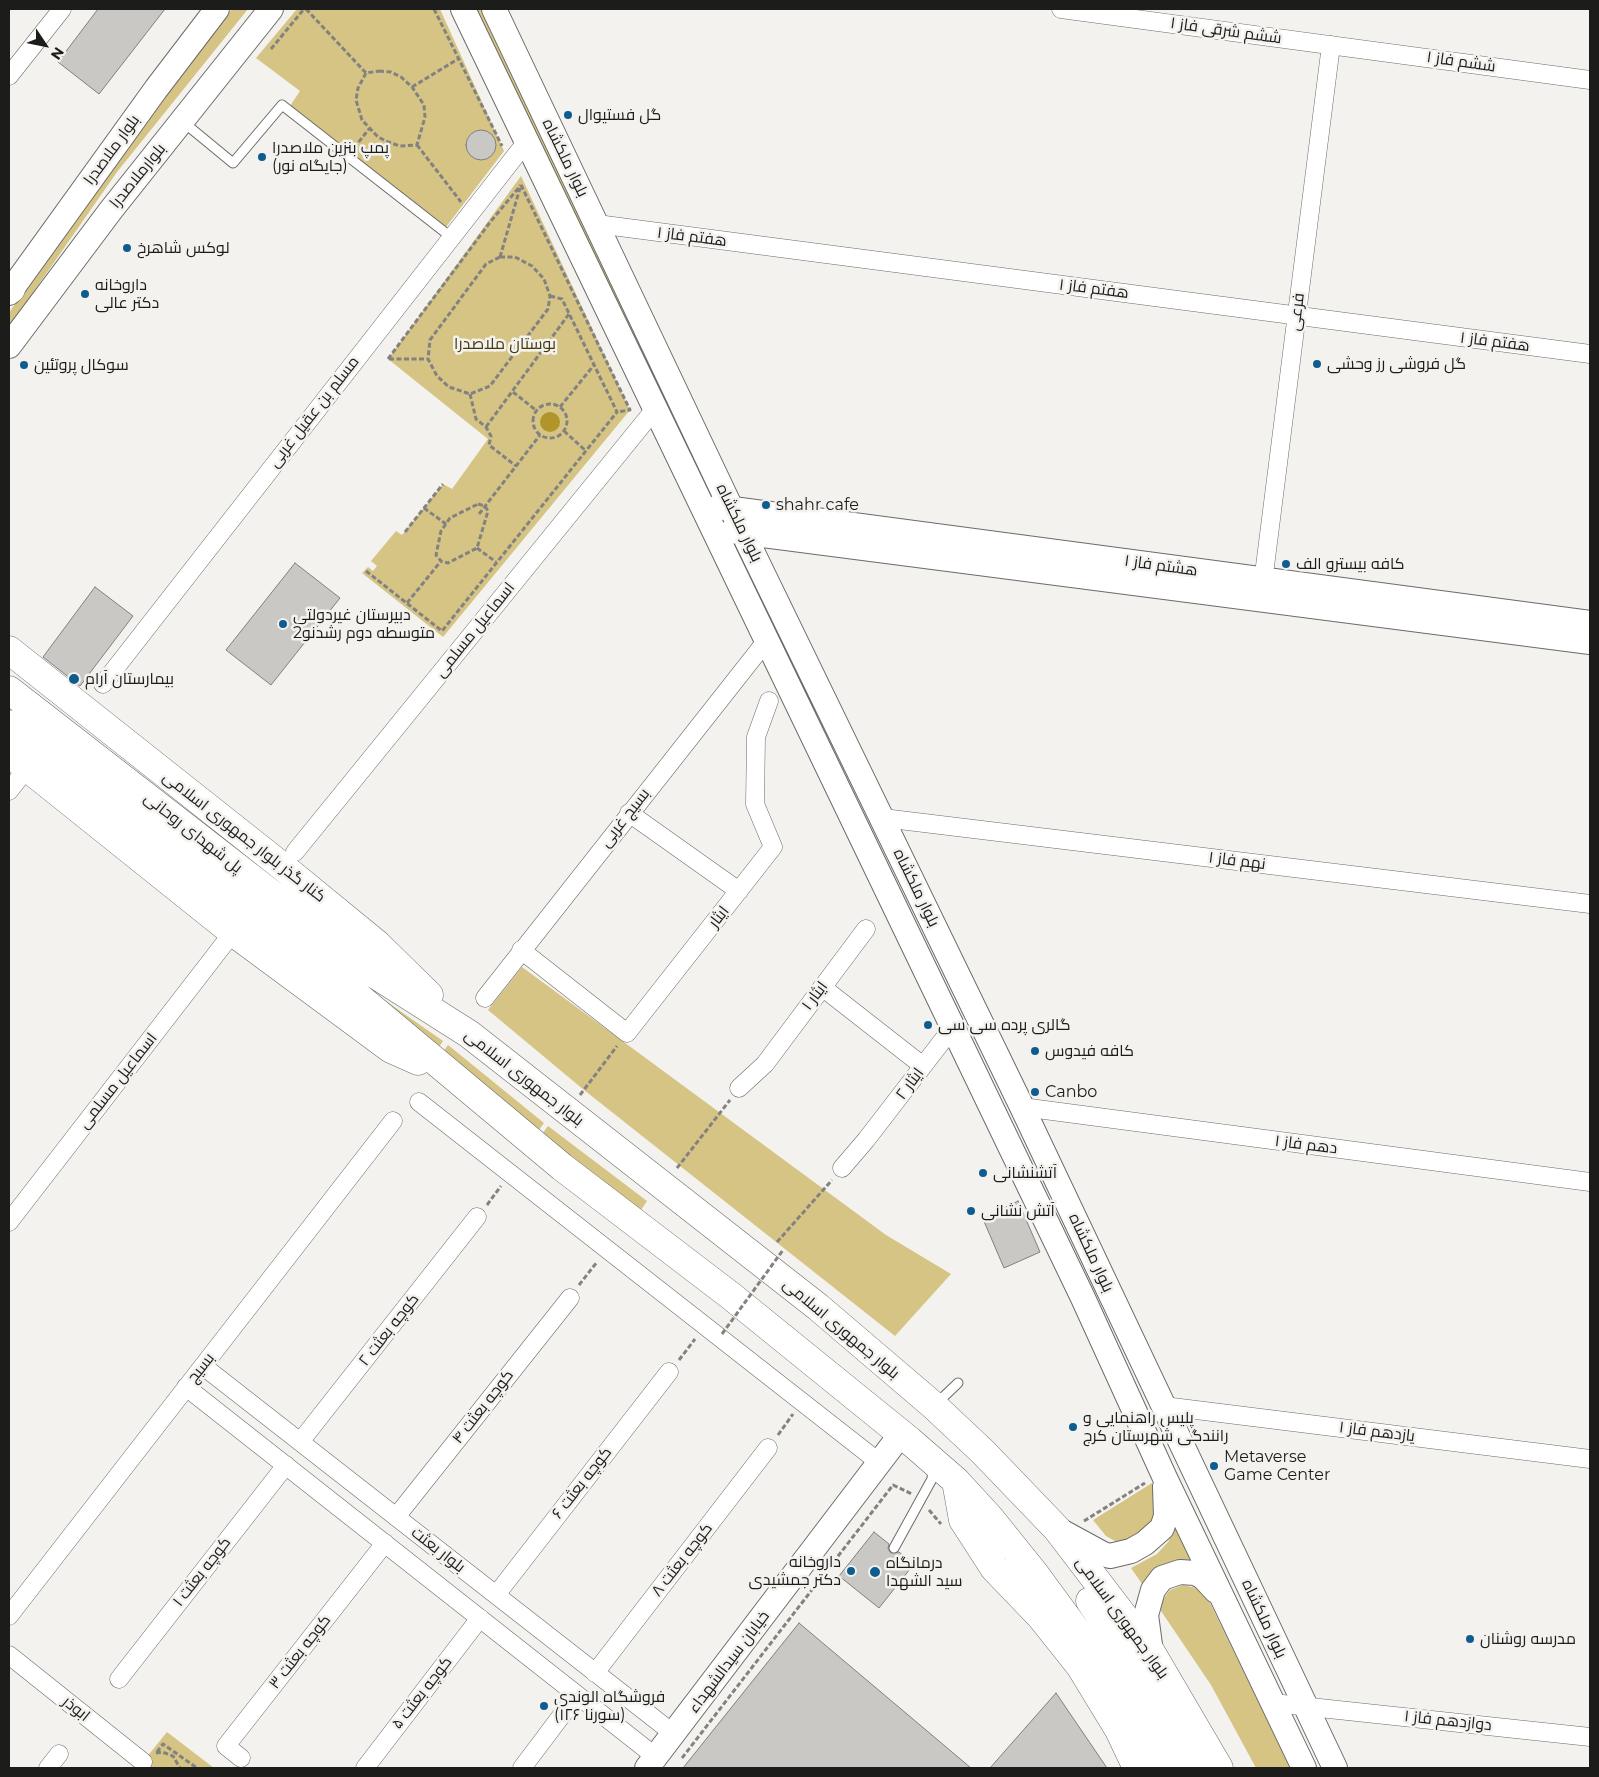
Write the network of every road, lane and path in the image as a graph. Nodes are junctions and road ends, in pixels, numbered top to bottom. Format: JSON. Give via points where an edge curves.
{"nodes":[{"id":1,"x":62,"y":9,"type":"edge"},
{"id":2,"x":218,"y":9,"type":"edge"},
{"id":3,"x":271,"y":9,"type":"edge"},
{"id":4,"x":305,"y":9,"type":"edge"},
{"id":5,"x":434,"y":9,"type":"edge"},
{"id":6,"x":463,"y":9,"type":"edge"},
{"id":7,"x":494,"y":9,"type":"edge"},
{"id":8,"x":1061,"y":9,"type":"edge"},
{"id":9,"x":1331,"y":45,"type":"junction"},
{"id":10,"x":270,"y":49,"type":"dead end"},
{"id":11,"x":458,"y":59,"type":"junction"},
{"id":12,"x":366,"y":73,"type":"junction"},
{"id":13,"x":9,"y":76,"type":"edge"},
{"id":14,"x":1590,"y":80,"type":"edge"},
{"id":15,"x":412,"y":87,"type":"junction"},
{"id":16,"x":182,"y":121,"type":"junction"},
{"id":17,"x":370,"y":129,"type":"junction"},
{"id":18,"x":527,"y":141,"type":"junction"},
{"id":19,"x":417,"y":145,"type":"junction"},
{"id":20,"x":504,"y":151,"type":"dead end"},
{"id":21,"x":348,"y":156,"type":"junction"},
{"id":22,"x":521,"y":185,"type":"junction"},
{"id":23,"x":469,"y":213,"type":"junction"},
{"id":24,"x":597,"y":224,"type":"junction"},
{"id":25,"x":451,"y":237,"type":"junction"},
{"id":26,"x":500,"y":257,"type":"junction"},
{"id":27,"x":9,"y":291,"type":"edge"},
{"id":28,"x":550,"y":296,"type":"junction"},
{"id":29,"x":569,"y":314,"type":"junction"},
{"id":30,"x":1297,"y":316,"type":"junction"},
{"id":31,"x":9,"y":346,"type":"edge"},
{"id":32,"x":1590,"y":354,"type":"edge"},
{"id":33,"x":428,"y":359,"type":"junction"},
{"id":34,"x":594,"y":365,"type":"junction"},
{"id":35,"x":512,"y":392,"type":"junction"},
{"id":36,"x":470,"y":394,"type":"junction"},
{"id":37,"x":560,"y":407,"type":"junction"},
{"id":38,"x":655,"y":409,"type":"junction"},
{"id":39,"x":537,"y":411,"type":"junction"},
{"id":40,"x":617,"y":412,"type":"junction"},
{"id":41,"x":486,"y":427,"type":"junction"},
{"id":42,"x":564,"y":431,"type":"junction"},
{"id":43,"x":540,"y":434,"type":"junction"},
{"id":44,"x":586,"y":451,"type":"junction"},
{"id":45,"x":516,"y":466,"type":"junction"},
{"id":46,"x":443,"y":484,"type":"dead end"},
{"id":47,"x":702,"y":505,"type":"junction"},
{"id":48,"x":484,"y":506,"type":"junction"},
{"id":49,"x":424,"y":508,"type":"junction"},
{"id":50,"x":731,"y":508,"type":"junction"},
{"id":51,"x":480,"y":514,"type":"dead end"},
{"id":52,"x":446,"y":524,"type":"junction"},
{"id":53,"x":714,"y":530,"type":"junction"},
{"id":54,"x":405,"y":532,"type":"dead end"},
{"id":55,"x":744,"y":532,"type":"junction"},
{"id":56,"x":477,"y":548,"type":"junction"},
{"id":57,"x":441,"y":561,"type":"junction"},
{"id":58,"x":496,"y":562,"type":"junction"},
{"id":59,"x":366,"y":571,"type":"dead end"},
{"id":60,"x":1262,"y":589,"type":"junction"},
{"id":61,"x":407,"y":603,"type":"junction"},
{"id":62,"x":1590,"y":623,"type":"edge"},
{"id":63,"x":767,"y":640,"type":"junction"},
{"id":64,"x":1590,"y":642,"type":"edge"},
{"id":65,"x":9,"y":650,"type":"edge"},
{"id":66,"x":103,"y":684,"type":"dead end"},
{"id":67,"x":9,"y":690,"type":"edge"},
{"id":68,"x":769,"y":702,"type":"dead end"},
{"id":69,"x":9,"y":724,"type":"edge"},
{"id":70,"x":18,"y":760,"type":"edge"},
{"id":71,"x":9,"y":791,"type":"edge"},
{"id":72,"x":629,"y":813,"type":"junction"},
{"id":73,"x":883,"y":818,"type":"junction"},
{"id":74,"x":295,"y":852,"type":"dead end"},
{"id":75,"x":740,"y":891,"type":"junction"},
{"id":76,"x":1590,"y":904,"type":"edge"},
{"id":77,"x":866,"y":929,"type":"dead end"},
{"id":78,"x":227,"y":940,"type":"dead end"},
{"id":79,"x":521,"y":950,"type":"junction"},
{"id":80,"x":376,"y":975,"type":"joint"},
{"id":81,"x":822,"y":987,"type":"junction"},
{"id":82,"x":485,"y":998,"type":"dead end"},
{"id":83,"x":953,"y":1027,"type":"junction"},
{"id":84,"x":627,"y":1033,"type":"junction"},
{"id":85,"x":470,"y":1034,"type":"junction"},
{"id":86,"x":923,"y":1066,"type":"junction"},
{"id":87,"x":453,"y":1077,"type":"junction"},
{"id":88,"x":739,"y":1088,"type":"joint"},
{"id":89,"x":580,"y":1095,"type":"dead end"},
{"id":90,"x":419,"y":1102,"type":"dead end"},
{"id":91,"x":1022,"y":1108,"type":"junction"},
{"id":92,"x":393,"y":1121,"type":"dead end"},
{"id":93,"x":677,"y":1168,"type":"dead end"},
{"id":94,"x":842,"y":1168,"type":"joint"},
{"id":95,"x":510,"y":1174,"type":"junction"},
{"id":96,"x":1590,"y":1182,"type":"edge"},
{"id":97,"x":1069,"y":1206,"type":"junction"},
{"id":98,"x":1043,"y":1216,"type":"junction"},
{"id":99,"x":477,"y":1218,"type":"joint"},
{"id":100,"x":9,"y":1222,"type":"edge"},
{"id":101,"x":777,"y":1242,"type":"dead end"},
{"id":102,"x":607,"y":1249,"type":"junction"},
{"id":103,"x":783,"y":1250,"type":"dead end"},
{"id":104,"x":1104,"y":1279,"type":"junction"},
{"id":105,"x":570,"y":1298,"type":"joint"},
{"id":106,"x":1083,"y":1298,"type":"junction"},
{"id":107,"x":706,"y":1327,"type":"junction"},
{"id":108,"x":845,"y":1332,"type":"junction"},
{"id":109,"x":722,"y":1334,"type":"dead end"},
{"id":110,"x":202,"y":1366,"type":"junction"},
{"id":111,"x":818,"y":1367,"type":"junction"},
{"id":112,"x":669,"y":1372,"type":"joint"},
{"id":113,"x":958,"y":1383,"type":"dead end"},
{"id":114,"x":186,"y":1387,"type":"junction"},
{"id":115,"x":802,"y":1402,"type":"junction"},
{"id":116,"x":934,"y":1406,"type":"junction"},
{"id":117,"x":1164,"y":1406,"type":"junction"},
{"id":118,"x":901,"y":1434,"type":"junction"},
{"id":119,"x":300,"y":1442,"type":"junction"},
{"id":120,"x":768,"y":1448,"type":"joint"},
{"id":121,"x":1590,"y":1458,"type":"edge"},
{"id":122,"x":934,"y":1462,"type":"junction"},
{"id":123,"x":992,"y":1462,"type":"junction"},
{"id":124,"x":880,"y":1463,"type":"junction"},
{"id":125,"x":286,"y":1466,"type":"junction"},
{"id":126,"x":1158,"y":1479,"type":"junction"},
{"id":127,"x":352,"y":1482,"type":"junction"},
{"id":128,"x":956,"y":1482,"type":"junction"},
{"id":129,"x":922,"y":1500,"type":"junction"},
{"id":130,"x":335,"y":1504,"type":"junction"},
{"id":131,"x":396,"y":1517,"type":"junction"},
{"id":132,"x":1084,"y":1521,"type":"dead end"},
{"id":133,"x":942,"y":1525,"type":"dead end"},
{"id":134,"x":1057,"y":1529,"type":"junction"},
{"id":135,"x":385,"y":1543,"type":"junction"},
{"id":136,"x":894,"y":1548,"type":"dead end"},
{"id":137,"x":447,"y":1557,"type":"junction"},
{"id":138,"x":430,"y":1579,"type":"junction"},
{"id":139,"x":496,"y":1595,"type":"junction"},
{"id":140,"x":1221,"y":1596,"type":"junction"},
{"id":141,"x":9,"y":1616,"type":"edge"},
{"id":142,"x":480,"y":1618,"type":"junction"},
{"id":143,"x":551,"y":1638,"type":"junction"},
{"id":144,"x":1151,"y":1652,"type":"junction"},
{"id":145,"x":9,"y":1655,"type":"edge"},
{"id":146,"x":534,"y":1661,"type":"junction"},
{"id":147,"x":595,"y":1673,"type":"junction"},
{"id":148,"x":119,"y":1679,"type":"dead end"},
{"id":149,"x":578,"y":1695,"type":"junction"},
{"id":150,"x":1273,"y":1703,"type":"junction"},
{"id":151,"x":1305,"y":1705,"type":"junction"},
{"id":152,"x":642,"y":1710,"type":"junction"},
{"id":153,"x":625,"y":1732,"type":"junction"},
{"id":154,"x":674,"y":1734,"type":"junction"},
{"id":155,"x":1590,"y":1737,"type":"edge"},
{"id":156,"x":171,"y":1749,"type":"junction"},
{"id":157,"x":168,"y":1753,"type":"dead end"},
{"id":158,"x":59,"y":1754,"type":"dead end"},
{"id":159,"x":150,"y":1757,"type":"joint"},
{"id":160,"x":241,"y":1758,"type":"dead end"},
{"id":161,"x":680,"y":1760,"type":"dead end"},
{"id":162,"x":651,"y":1762,"type":"edge"},
{"id":163,"x":48,"y":1768,"type":"edge"},
{"id":164,"x":197,"y":1768,"type":"edge"},
{"id":165,"x":365,"y":1768,"type":"edge"},
{"id":166,"x":522,"y":1768,"type":"edge"},
{"id":167,"x":1137,"y":1768,"type":"edge"},
{"id":168,"x":1166,"y":1768,"type":"edge"},
{"id":169,"x":1196,"y":1768,"type":"edge"},
{"id":170,"x":1219,"y":1768,"type":"edge"},
{"id":171,"x":1304,"y":1768,"type":"edge"},
{"id":172,"x":1335,"y":1768,"type":"edge"}],
"edges":[{"from":1,"to":13,"type":"street"},
{"from":2,"to":27,"type":"main road","name":"بلوار ملاصدرا"},
{"from":3,"to":16,"type":"main road","name":"بلوارملاصدرا"},
{"from":4,"to":10,"type":"path"},
{"from":4,"to":12,"type":"path"},
{"from":5,"to":11,"type":"path"},
{"from":6,"to":18,"type":"main road","name":"بلوار ملکشاه"},
{"from":7,"to":24,"type":"main road","name":"بلوار ملکشاه"},
{"from":8,"to":9,"type":"street","name":"ششم شرقی فاز ۱"},
{"from":9,"to":14,"type":"street","name":"ششم فاز ۱"},
{"from":9,"to":30,"type":"street","name":"فرعی"},
{"from":11,"to":15,"type":"path"},
{"from":11,"to":20,"type":"path"},
{"from":12,"to":15,"type":"path","via":[[391,72]]},
{"from":12,"to":17,"type":"path","via":[[356,100],[362,120]]},
{"from":15,"to":19,"type":"path","via":[[424,105],[426,117]]},
{"from":16,"to":21,"type":"lane","via":[[233,163],[282,105]]},
{"from":16,"to":31,"type":"main road","name":"بلوارملاصدرا","via":[[110,210]]},
{"from":17,"to":19,"type":"path","via":[[378,137],[394,144]]},
{"from":17,"to":21,"type":"path"},
{"from":18,"to":23,"type":"street","name":"مسلم بن عقیل غربی"},
{"from":18,"to":38,"type":"main road","name":"بلوار ملکشاه"},
{"from":19,"to":23,"type":"path"},
{"from":21,"to":25,"type":"lane"},
{"from":22,"to":26,"type":"path"},
{"from":22,"to":33,"type":"path","via":[[490,221],[388,359]]},
{"from":22,"to":40,"type":"path","via":[[630,410]]},
{"from":23,"to":25,"type":"street","name":"مسلم بن عقیل غربی"},
{"from":24,"to":30,"type":"street","name":"هفتم فاز ۱"},
{"from":24,"to":50,"type":"main road","name":"بلوار ملکشاه"},
{"from":25,"to":66,"type":"street","name":"مسلم بن عقیل غربی"},
{"from":26,"to":28,"type":"path","via":[[515,257],[532,266],[544,279]]},
{"from":26,"to":33,"type":"path","via":[[486,264],[430,340]]},
{"from":28,"to":29,"type":"path","via":[[562,299]]},
{"from":28,"to":36,"type":"path","via":[[548,309],[490,386]]},
{"from":29,"to":34,"type":"path"},
{"from":29,"to":35,"type":"path"},
{"from":30,"to":32,"type":"street","name":"هفتم فاز ۱"},
{"from":30,"to":60,"type":"street","name":"فرعی"},
{"from":33,"to":36,"type":"path","via":[[437,376],[449,387]]},
{"from":34,"to":37,"type":"path"},
{"from":34,"to":40,"type":"path"},
{"from":35,"to":39,"type":"path"},
{"from":35,"to":41,"type":"path"},
{"from":36,"to":41,"type":"path","via":[[476,419]]},
{"from":37,"to":39,"type":"path","via":[[549,404]]},
{"from":37,"to":42,"type":"path","via":[[567,421]]},
{"from":38,"to":47,"type":"main road","name":"بلوار ملکشاه"},
{"from":38,"to":74,"type":"street","name":"اسماعیل مسلمی"},
{"from":39,"to":43,"type":"path","via":[[534,425]]},
{"from":40,"to":44,"type":"path"},
{"from":41,"to":45,"type":"path","via":[[491,436],[490,444]]},
{"from":42,"to":43,"type":"path","via":[[555,438]]},
{"from":42,"to":44,"type":"path"},
{"from":43,"to":45,"type":"path"},
{"from":44,"to":58,"type":"path"},
{"from":45,"to":48,"type":"path"},
{"from":46,"to":49,"type":"path"},
{"from":47,"to":50,"type":"main road","name":"هشتم فاز ۱"},
{"from":47,"to":53,"type":"main road","name":"بلوار ملکشاه"},
{"from":48,"to":51,"type":"path"},
{"from":48,"to":52,"type":"path","via":[[478,504],[450,518]]},
{"from":48,"to":56,"type":"path","via":[[488,511]]},
{"from":49,"to":52,"type":"path"},
{"from":49,"to":54,"type":"path"},
{"from":50,"to":55,"type":"main road","name":"بلوار ملکشاه"},
{"from":50,"to":60,"type":"main road","name":"هشتم فاز ۱"},
{"from":52,"to":57,"type":"path","via":[[441,531],[436,555]]},
{"from":53,"to":55,"type":"main road","name":"هشتم فاز ۱"},
{"from":53,"to":63,"type":"main road","name":"بلوار ملکشاه"},
{"from":55,"to":60,"type":"main road","name":"هشتم فاز ۱"},
{"from":55,"to":73,"type":"main road","name":"بلوار ملکشاه"},
{"from":56,"to":57,"type":"path","via":[[448,563]]},
{"from":56,"to":58,"type":"path"},
{"from":57,"to":61,"type":"path"},
{"from":58,"to":61,"type":"path","via":[[442,631]]},
{"from":59,"to":61,"type":"path"},
{"from":60,"to":62,"type":"main road","name":"هشتم فاز ۱"},
{"from":60,"to":64,"type":"main road","name":"هشتم فاز ۱"},
{"from":63,"to":72,"type":"street","name":"بسیج غربی"},
{"from":63,"to":83,"type":"main road","name":"بلوار ملکشاه"},
{"from":65,"to":85,"type":"main road","name":"کنار گذر بلوار جمهوری اسلامی","via":[[377,944]]},
{"from":67,"to":80,"type":"main road","name":"پل شهدای روحانی"},
{"from":68,"to":75,"type":"street","name":"ایثار","via":[[756,737],[755,804],[773,847]]},
{"from":69,"to":87,"type":"main road","name":"پل شهدای روحانی","via":[[356,994]]},
{"from":70,"to":71,"type":"street"},
{"from":70,"to":87,"type":"main road","via":[[230,930],[391,1049]]},
{"from":72,"to":75,"type":"street"},
{"from":72,"to":79,"type":"street","name":"بسیج غربی"},
{"from":73,"to":76,"type":"street","name":"نهم فاز ۱"},
{"from":73,"to":91,"type":"main road","name":"بلوار ملکشاه"},
{"from":75,"to":84,"type":"street","name":"ایثار"},
{"from":77,"to":81,"type":"street","name":"ایثار ۱"},
{"from":78,"to":100,"type":"street","name":"اسماعیل مسلمی"},
{"from":79,"to":82,"type":"street","name":"بسیج غربی"},
{"from":79,"to":84,"type":"street"},
{"from":80,"to":85,"type":"main road","name":"بلوار جمهوری اسلامی"},
{"from":81,"to":86,"type":"street"},
{"from":81,"to":88,"type":"street","name":"ایثار ۱","via":[[765,1064]]},
{"from":83,"to":86,"type":"street","name":"ایثار ۲"},
{"from":83,"to":98,"type":"main road","name":"بلوار ملکشاه"},
{"from":84,"to":89,"type":"path"},
{"from":85,"to":108,"type":"main road","name":"بلوار جمهوری اسلامی","via":[[818,1307]]},
{"from":86,"to":94,"type":"street","name":"ایثار ۲"},
{"from":87,"to":111,"type":"main road","via":[[562,1167]]},
{"from":88,"to":93,"type":"path"},
{"from":90,"to":95,"type":"street"},
{"from":91,"to":96,"type":"street","name":"دهم فاز ۱"},
{"from":91,"to":97,"type":"main road","name":"بلوار ملکشاه"},
{"from":92,"to":110,"type":"street","name":"بسیج"},
{"from":94,"to":101,"type":"path"},
{"from":95,"to":99,"type":"path"},
{"from":95,"to":102,"type":"street"},
{"from":97,"to":98,"type":"main road","via":[[1060,1221]]},
{"from":97,"to":104,"type":"main road","name":"بلوار ملکشاه"},
{"from":98,"to":106,"type":"main road","name":"بلوار ملکشاه"},
{"from":99,"to":119,"type":"street","name":"کوچه بعثت ۲"},
{"from":102,"to":105,"type":"path"},
{"from":102,"to":107,"type":"street","via":[[693,1313]]},
{"from":103,"to":109,"type":"path","bridge":true},
{"from":104,"to":106,"type":"main road","via":[[1088,1278],[1082,1289]]},
{"from":104,"to":117,"type":"main road","name":"بلوار ملکشاه"},
{"from":105,"to":131,"type":"street","name":"کوچه بعثت ۴"},
{"from":106,"to":126,"type":"main road","name":"بلوار ملکشاه"},
{"from":107,"to":112,"type":"path"},
{"from":107,"to":115,"type":"street"},
{"from":108,"to":111,"type":"main road","via":[[842,1355]]},
{"from":108,"to":116,"type":"main road","name":"بلوار جمهوری اسلامی"},
{"from":110,"to":114,"type":"street","name":"بسیج"},
{"from":110,"to":119,"type":"street","name":"بلوار بعثت"},
{"from":111,"to":118,"type":"main road"},
{"from":112,"to":139,"type":"street","name":"کوچه بعثت ۶"},
{"from":113,"to":116,"type":"lane"},
{"from":114,"to":125,"type":"street","name":"بلوار بعثت"},
{"from":114,"to":141,"type":"street","name":"بسیج"},
{"from":115,"to":120,"type":"path"},
{"from":115,"to":124,"type":"street"},
{"from":116,"to":123,"type":"main road","name":"بلوار جمهوری اسلامی"},
{"from":117,"to":121,"type":"street","name":"یازدهم فاز ۱"},
{"from":117,"to":151,"type":"main road","name":"بلوار ملکشاه"},
{"from":118,"to":122,"type":"main road"},
{"from":118,"to":124,"type":"main road","name":"خیابان سیدالشهداء"},
{"from":119,"to":127,"type":"street","name":"بلوار بعثت"},
{"from":120,"to":147,"type":"street","name":"کوچه بعثت ۸"},
{"from":122,"to":128,"type":"main road"},
{"from":122,"to":129,"type":"lane","via":[[932,1479]]},
{"from":123,"to":134,"type":"main road","name":"بلوار جمهوری اسلامی"},
{"from":123,"to":169,"type":"main road","via":[[1164,1706]]},
{"from":124,"to":154,"type":"main road","name":"خیابان سیدالشهداء"},
{"from":125,"to":130,"type":"street","name":"بلوار بعثت"},
{"from":125,"to":148,"type":"street","name":"کوچه بعثت ۱"},
{"from":126,"to":132,"type":"path"},
{"from":126,"to":134,"type":"main road","via":[[1164,1522],[1152,1538],[1137,1548],[1118,1554],[1103,1554]]},
{"from":126,"to":140,"type":"main road","name":"بلوار ملکشاه"},
{"from":127,"to":130,"type":"street"},
{"from":127,"to":131,"type":"street","name":"بلوار بعثت"},
{"from":128,"to":167,"type":"main road","via":[[963,1520],[973,1536],[994,1568],[1041,1617],[1080,1666],[1119,1730]]},
{"from":128,"to":168,"type":"main road","via":[[990,1518],[1087,1645],[1138,1718]]},
{"from":129,"to":133,"type":"path"},
{"from":129,"to":136,"type":"lane"},
{"from":129,"to":161,"type":"path","via":[[893,1484]]},
{"from":130,"to":135,"type":"street","name":"بلوار بعثت"},
{"from":131,"to":137,"type":"street","name":"بلوار بعثت"},
{"from":134,"to":144,"type":"main road","name":"بلوار جمهوری اسلامی"},
{"from":135,"to":138,"type":"street","name":"بلوار بعثت"},
{"from":135,"to":160,"type":"street","name":"کوچه بعثت ۳","via":[[226,1746]]},
{"from":137,"to":138,"type":"street"},
{"from":137,"to":139,"type":"street","name":"بلوار بعثت"},
{"from":138,"to":142,"type":"street","name":"بلوار بعثت"},
{"from":139,"to":143,"type":"street","name":"بلوار بعثت"},
{"from":140,"to":144,"type":"main road","via":[[1195,1573],[1180,1572],[1162,1578],[1146,1614]]},
{"from":140,"to":150,"type":"main road","name":"بلوار ملکشاه"},
{"from":142,"to":146,"type":"street","name":"بلوار بعثت"},
{"from":142,"to":165,"type":"street","name":"کوچه بعثت ۵"},
{"from":143,"to":146,"type":"street"},
{"from":143,"to":147,"type":"street","name":"بلوار بعثت"},
{"from":144,"to":170,"type":"main road","name":"بلوار جمهوری اسلامی"},
{"from":145,"to":159,"type":"street","name":"ابوذر"},
{"from":146,"to":149,"type":"street","name":"بلوار بعثت"},
{"from":147,"to":152,"type":"street","name":"بلوار بعثت"},
{"from":149,"to":153,"type":"street","name":"بلوار بعثت"},
{"from":149,"to":166,"type":"street"},
{"from":150,"to":151,"type":"street","name":"دوازدهم فاز ۱"},
{"from":150,"to":171,"type":"main road","name":"بلوار ملکشاه"},
{"from":151,"to":155,"type":"street","name":"دوازدهم فاز ۱"},
{"from":151,"to":172,"type":"main road","name":"بلوار ملکشاه"},
{"from":152,"to":153,"type":"street","via":[[641,1724]]},
{"from":152,"to":154,"type":"street","name":"بلوار بعثت"},
{"from":153,"to":162,"type":"street","name":"بلوار بعثت"},
{"from":154,"to":162,"type":"main road","name":"خیابان سیدالشهداء"},
{"from":156,"to":157,"type":"path"},
{"from":156,"to":159,"type":"path","via":[[163,1744]]},
{"from":156,"to":164,"type":"path"},
{"from":158,"to":163,"type":"street"}]}
